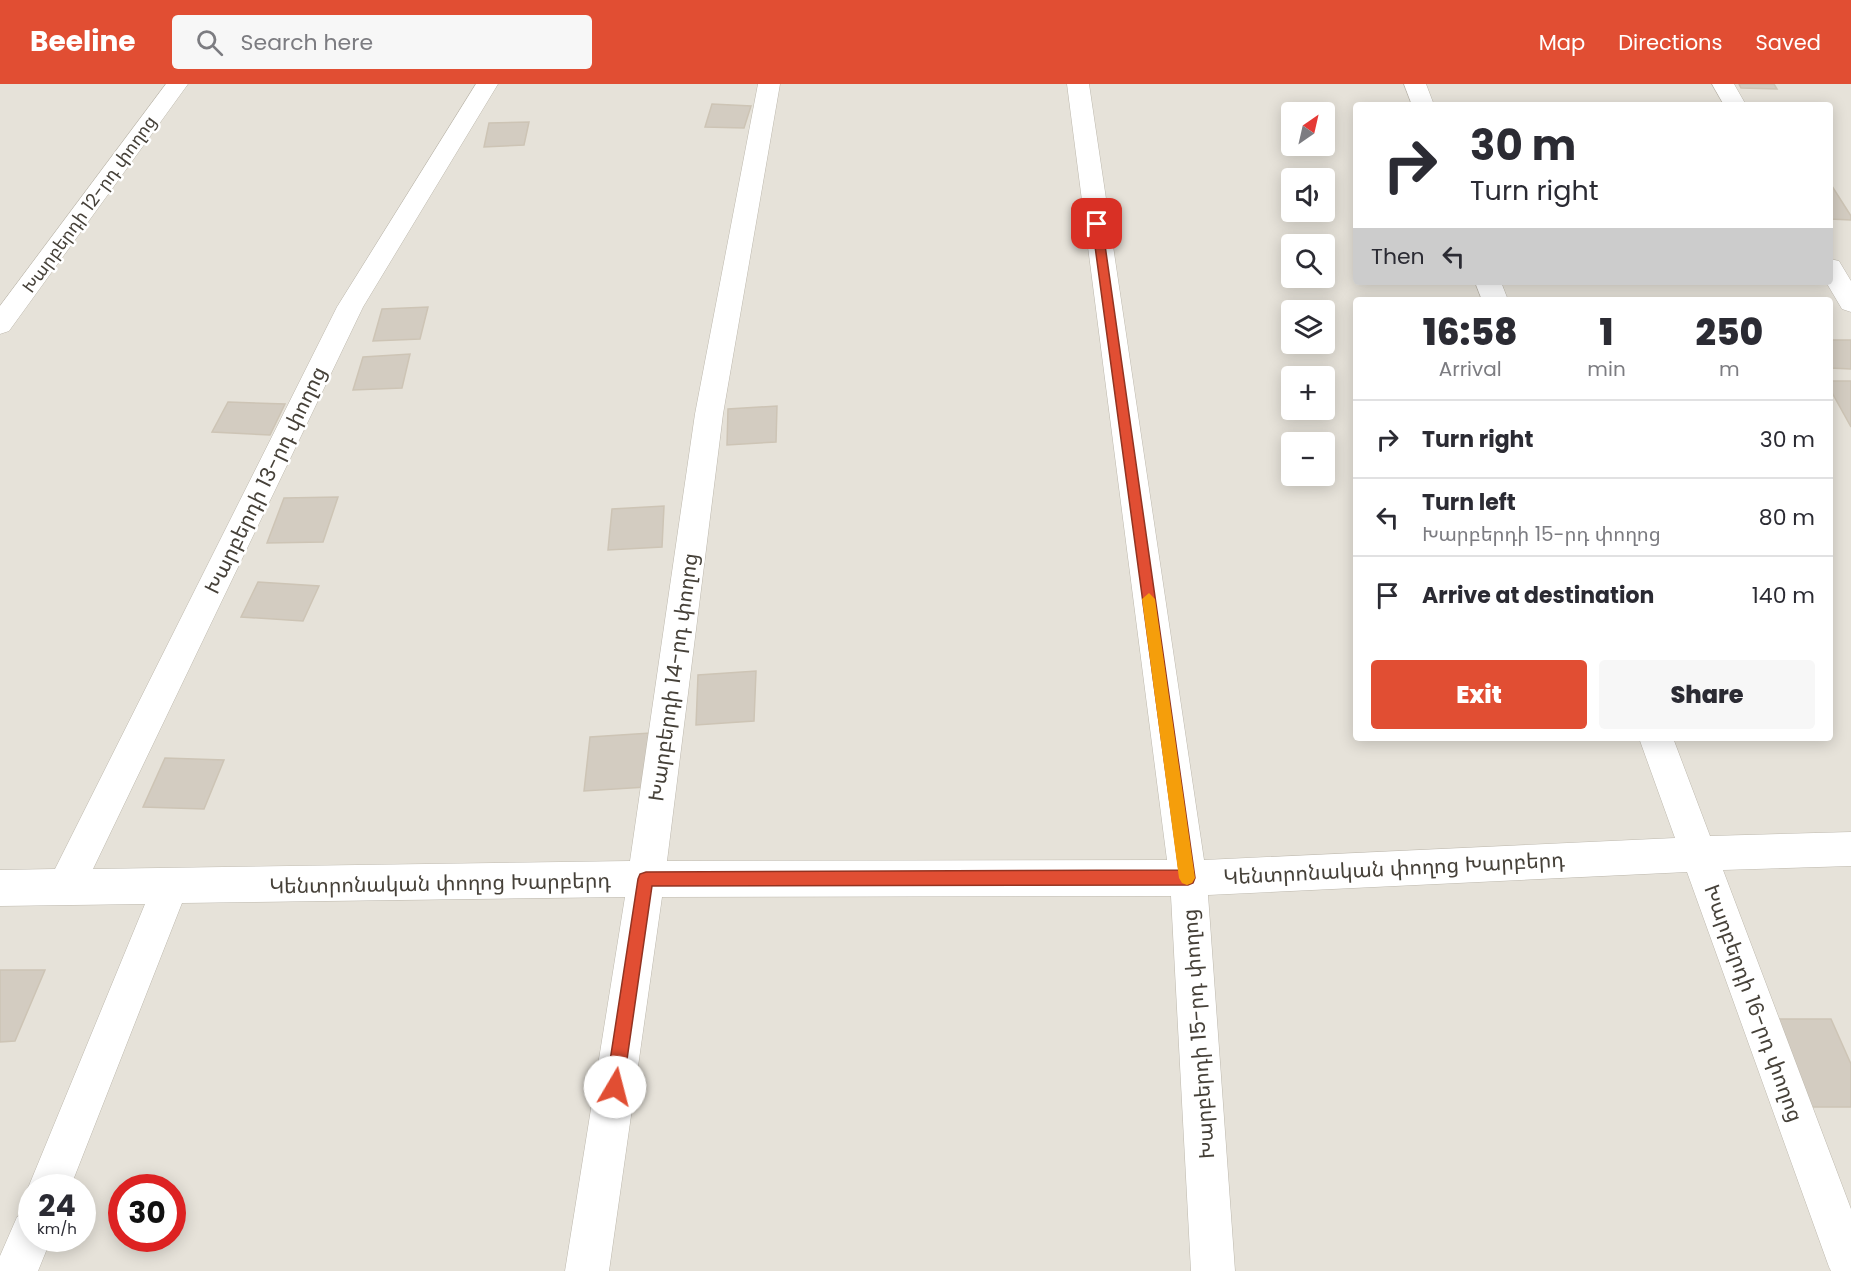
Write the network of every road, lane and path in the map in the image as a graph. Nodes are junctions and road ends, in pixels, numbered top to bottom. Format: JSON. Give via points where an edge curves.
{"nodes":[{"id":1,"x":177,"y":84,"type":"edge"},
{"id":2,"x":487,"y":84,"type":"edge"},
{"id":3,"x":769,"y":84,"type":"edge"},
{"id":4,"x":1078,"y":84,"type":"edge"},
{"id":5,"x":1415,"y":84,"type":"edge"},
{"id":6,"x":1723,"y":84,"type":"edge"},
{"id":7,"x":1422,"y":102,"type":"edge"},
{"id":8,"x":1733,"y":102,"type":"edge"},
{"id":9,"x":1833,"y":272,"type":"edge"},
{"id":10,"x":1851,"y":303,"type":"edge"},
{"id":11,"x":0,"y":325,"type":"edge"},
{"id":12,"x":1657,"y":741,"type":"edge"},
{"id":13,"x":1851,"y":849,"type":"edge"},
{"id":14,"x":1699,"y":854,"type":"junction"},
{"id":15,"x":1188,"y":878,"type":"junction"},
{"id":16,"x":646,"y":879,"type":"junction"},
{"id":17,"x":0,"y":888,"type":"edge"},
{"id":18,"x":65,"y":888,"type":"junction"},
{"id":19,"x":170,"y":888,"type":"junction"},
{"id":20,"x":55,"y":1174,"type":"edge"},
{"id":21,"x":24,"y":1252,"type":"edge"},
{"id":22,"x":1851,"y":1267,"type":"edge"},
{"id":23,"x":16,"y":1271,"type":"edge"},
{"id":24,"x":587,"y":1271,"type":"edge"},
{"id":25,"x":1213,"y":1271,"type":"edge"}],
"edges":[{"from":1,"to":11,"type":"street","name":"Խարբերդի 12-րդ փողոց"},
{"from":2,"to":18,"type":"street","name":"Խարբերդի 13-րդ փողոց","via":[[350,307]]},
{"from":3,"to":16,"type":"street","name":"Խարբերդի 14-րդ փողոց","via":[[709,414]]},
{"from":4,"to":15,"type":"street","name":"Խարբերդի 15-րդ փողոց"},
{"from":5,"to":7,"type":"street"},
{"from":6,"to":8,"type":"street"},
{"from":9,"to":10,"type":"street"},
{"from":12,"to":14,"type":"street","name":"Խարբերդի 16-րդ փողոց"},
{"from":13,"to":14,"type":"street","name":"Կենտրոնական փողոց Խարբերդ"},
{"from":14,"to":15,"type":"street","name":"Կենտրոնական փողոց Խարբերդ"},
{"from":14,"to":22,"type":"street","name":"Խարբերդի 16-րդ փողոց"},
{"from":15,"to":16,"type":"street","name":"Կենտրոնական փողոց Խարբերդ"},
{"from":15,"to":25,"type":"street","name":"Խարբերդի 15-րդ փողոց"},
{"from":16,"to":19,"type":"street","name":"Կենտրոնական փողոց Խարբերդ"},
{"from":16,"to":24,"type":"street","name":"Խարբերդի 14-րդ փողոց"},
{"from":17,"to":18,"type":"street","name":"Կենտրոնական փողոց Խարբերդ"},
{"from":18,"to":19,"type":"street","name":"Կենտրոնական փողոց Խարբերդ"},
{"from":19,"to":20,"type":"street"},
{"from":21,"to":23,"type":"street"}]}
